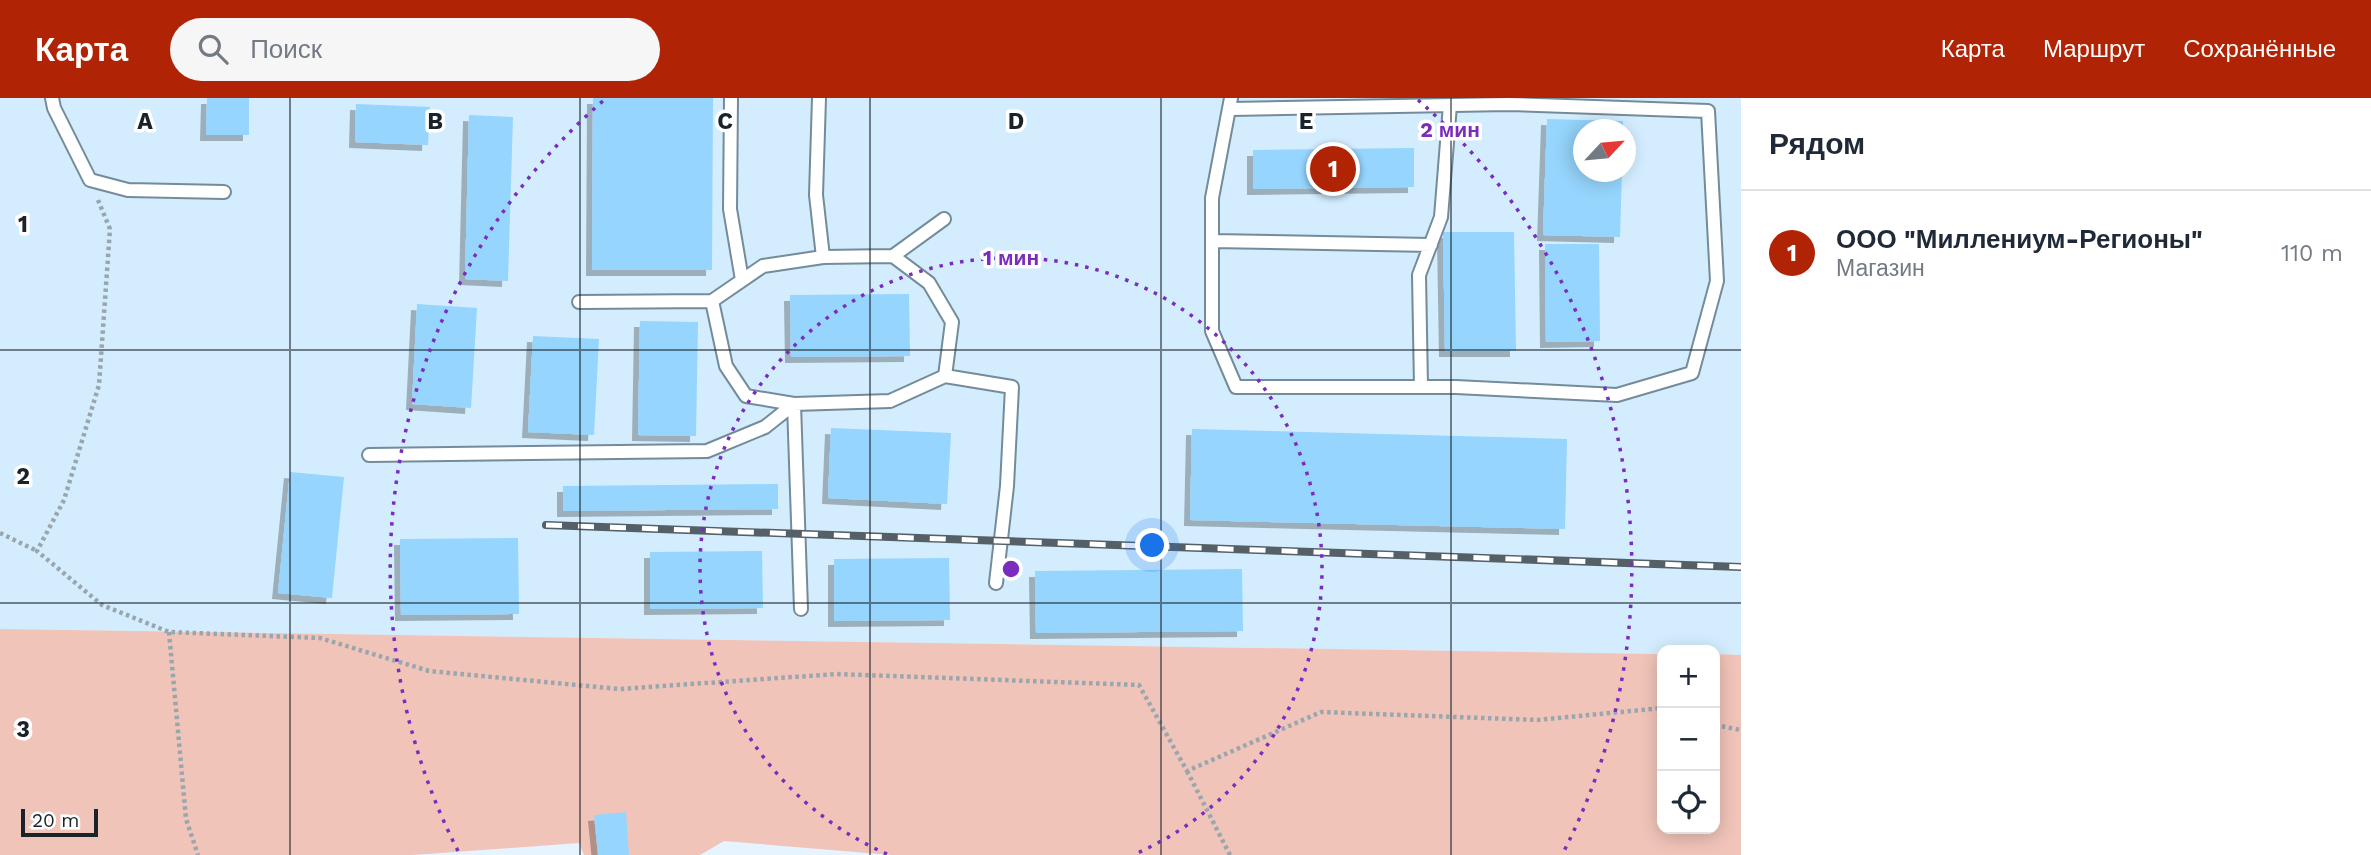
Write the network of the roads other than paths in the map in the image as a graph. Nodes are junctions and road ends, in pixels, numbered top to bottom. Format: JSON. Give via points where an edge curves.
{"nodes":[{"id":1,"x":52,"y":98,"type":"edge"},
{"id":2,"x":731,"y":98,"type":"edge"},
{"id":3,"x":819,"y":98,"type":"edge"},
{"id":4,"x":1231,"y":103,"type":"edge"},
{"id":5,"x":1450,"y":105,"type":"junction"},
{"id":6,"x":224,"y":192,"type":"dead end"},
{"id":7,"x":944,"y":219,"type":"dead end"},
{"id":8,"x":1212,"y":241,"type":"junction"},
{"id":9,"x":1431,"y":245,"type":"junction"},
{"id":10,"x":893,"y":256,"type":"junction"},
{"id":11,"x":823,"y":257,"type":"junction"},
{"id":12,"x":742,"y":280,"type":"junction"},
{"id":13,"x":712,"y":301,"type":"junction"},
{"id":14,"x":579,"y":302,"type":"dead end"},
{"id":15,"x":945,"y":376,"type":"junction"},
{"id":16,"x":1421,"y":387,"type":"junction"},
{"id":17,"x":794,"y":404,"type":"junction"},
{"id":18,"x":369,"y":455,"type":"dead end"},
{"id":19,"x":996,"y":583,"type":"dead end"},
{"id":20,"x":801,"y":609,"type":"dead end"}],
"edges":[{"from":1,"to":6,"type":"lane","via":[[90,180],[128,190]]},
{"from":2,"to":12,"type":"lane","via":[[730,209]]},
{"from":3,"to":11,"type":"lane","via":[[816,195]]},
{"from":4,"to":5,"type":"lane"},
{"from":4,"to":8,"type":"lane","via":[[1212,198]]},
{"from":5,"to":9,"type":"lane","via":[[1441,217]]},
{"from":5,"to":16,"type":"lane","via":[[1708,111],[1717,281],[1692,373],[1617,395]]},
{"from":7,"to":10,"type":"lane"},
{"from":8,"to":9,"type":"lane"},
{"from":8,"to":16,"type":"lane","via":[[1212,331],[1237,387]]},
{"from":9,"to":16,"type":"lane","via":[[1419,275]]},
{"from":10,"to":11,"type":"lane"},
{"from":10,"to":15,"type":"lane","via":[[929,283],[952,322]]},
{"from":11,"to":12,"type":"lane","via":[[763,266]]},
{"from":12,"to":13,"type":"lane"},
{"from":13,"to":14,"type":"lane"},
{"from":13,"to":17,"type":"lane","via":[[726,366],[746,396]]},
{"from":15,"to":17,"type":"lane","via":[[890,401]]},
{"from":15,"to":19,"type":"lane","via":[[1012,387]]},
{"from":17,"to":18,"type":"lane","via":[[765,427],[706,451]]},
{"from":17,"to":20,"type":"lane"}]}
